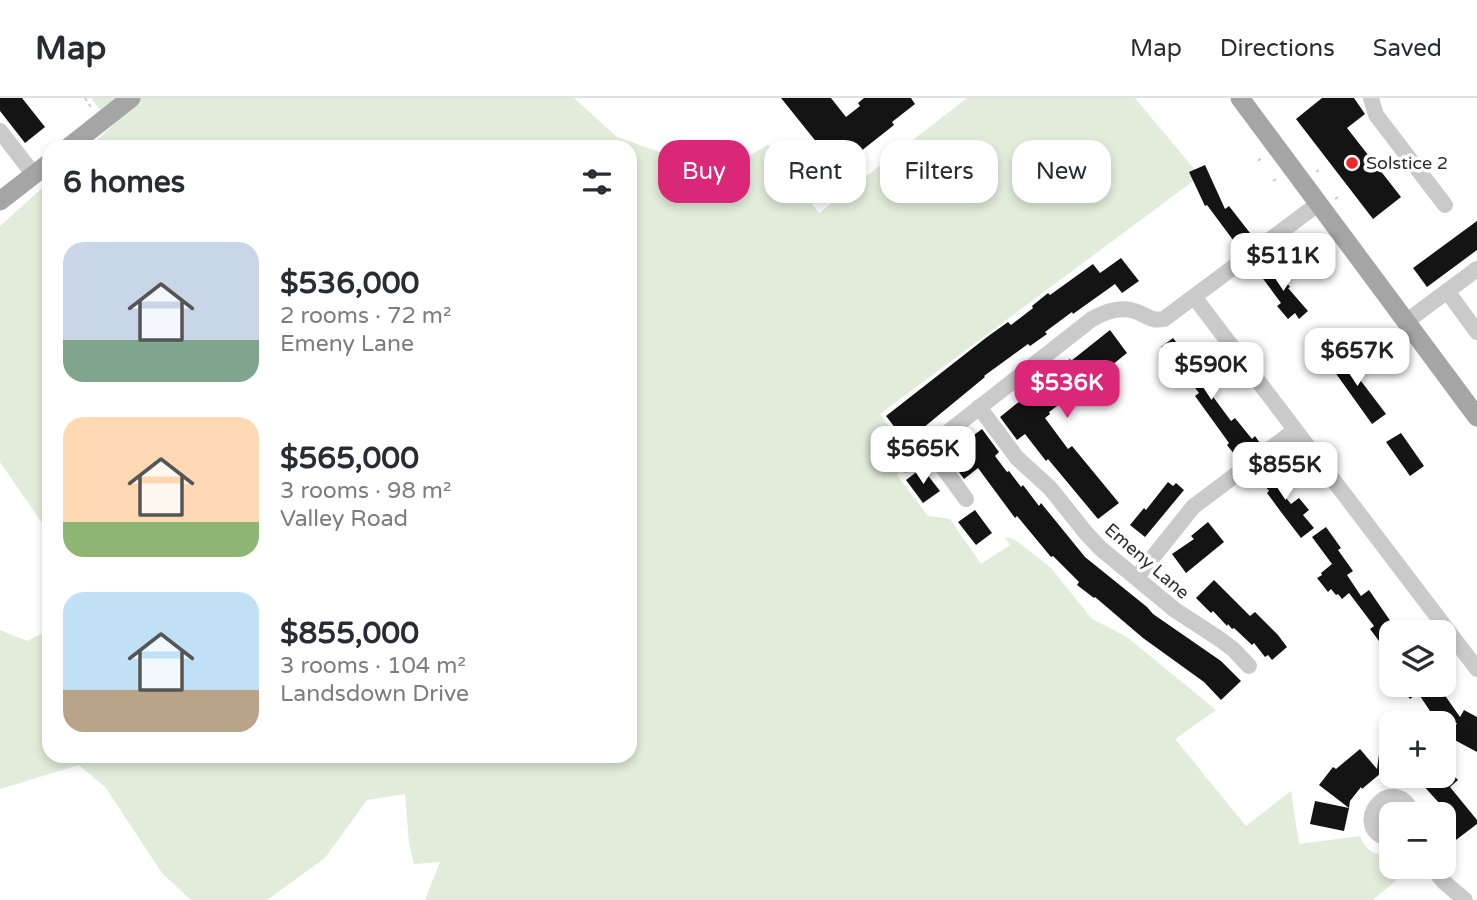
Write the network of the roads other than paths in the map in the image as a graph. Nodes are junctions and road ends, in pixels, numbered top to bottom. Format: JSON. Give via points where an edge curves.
{"nodes":[{"id":1,"x":131,"y":98,"type":"edge"},
{"id":2,"x":1371,"y":98,"type":"edge"},
{"id":3,"x":1248,"y":101,"type":"edge"},
{"id":4,"x":0,"y":131,"type":"edge"},
{"id":5,"x":78,"y":140,"type":"edge"},
{"id":6,"x":41,"y":169,"type":"edge"},
{"id":7,"x":0,"y":201,"type":"edge"},
{"id":8,"x":1327,"y":201,"type":"junction"},
{"id":9,"x":1445,"y":205,"type":"dead end"},
{"id":10,"x":1477,"y":269,"type":"edge"},
{"id":11,"x":1447,"y":291,"type":"junction"},
{"id":12,"x":1195,"y":298,"type":"junction"},
{"id":13,"x":1407,"y":321,"type":"junction"},
{"id":14,"x":1477,"y":332,"type":"edge"},
{"id":15,"x":979,"y":407,"type":"junction"},
{"id":16,"x":1477,"y":417,"type":"edge"},
{"id":17,"x":1294,"y":430,"type":"junction"},
{"id":18,"x":928,"y":447,"type":"junction"},
{"id":19,"x":906,"y":465,"type":"dead end"},
{"id":20,"x":966,"y":499,"type":"dead end"},
{"id":21,"x":1137,"y":577,"type":"junction"},
{"id":22,"x":1249,"y":666,"type":"dead end"},
{"id":23,"x":1477,"y":669,"type":"edge"},
{"id":24,"x":1379,"y":802,"type":"edge"},
{"id":25,"x":1380,"y":802,"type":"edge"},
{"id":26,"x":1406,"y":802,"type":"edge"},
{"id":27,"x":1379,"y":833,"type":"edge"},
{"id":28,"x":1442,"y":879,"type":"edge"},
{"id":29,"x":1465,"y":900,"type":"edge"}],
"edges":[{"from":1,"to":5,"type":"main road"},
{"from":2,"to":9,"type":"street","via":[[1376,115]]},
{"from":3,"to":8,"type":"main road"},
{"from":4,"to":6,"type":"street"},
{"from":6,"to":7,"type":"main road"},
{"from":8,"to":12,"type":"street"},
{"from":8,"to":13,"type":"main road"},
{"from":10,"to":11,"type":"street"},
{"from":11,"to":13,"type":"street"},
{"from":11,"to":14,"type":"street"},
{"from":12,"to":15,"type":"street","via":[[1156,321],[1131,310],[1105,311]]},
{"from":12,"to":17,"type":"street"},
{"from":13,"to":16,"type":"main road"},
{"from":15,"to":18,"type":"street"},
{"from":15,"to":21,"type":"street","name":"Emeny Lane","via":[[1017,458],[1086,533]]},
{"from":17,"to":21,"type":"street","via":[[1193,507]]},
{"from":17,"to":23,"type":"street"},
{"from":18,"to":19,"type":"street"},
{"from":18,"to":20,"type":"street"},
{"from":21,"to":22,"type":"street","name":"Emeny Lane","via":[[1175,610],[1221,639]]},
{"from":24,"to":27,"type":"street","via":[[1372,814]]},
{"from":25,"to":26,"type":"street","via":[[1391,797]]},
{"from":28,"to":29,"type":"street"}]}
